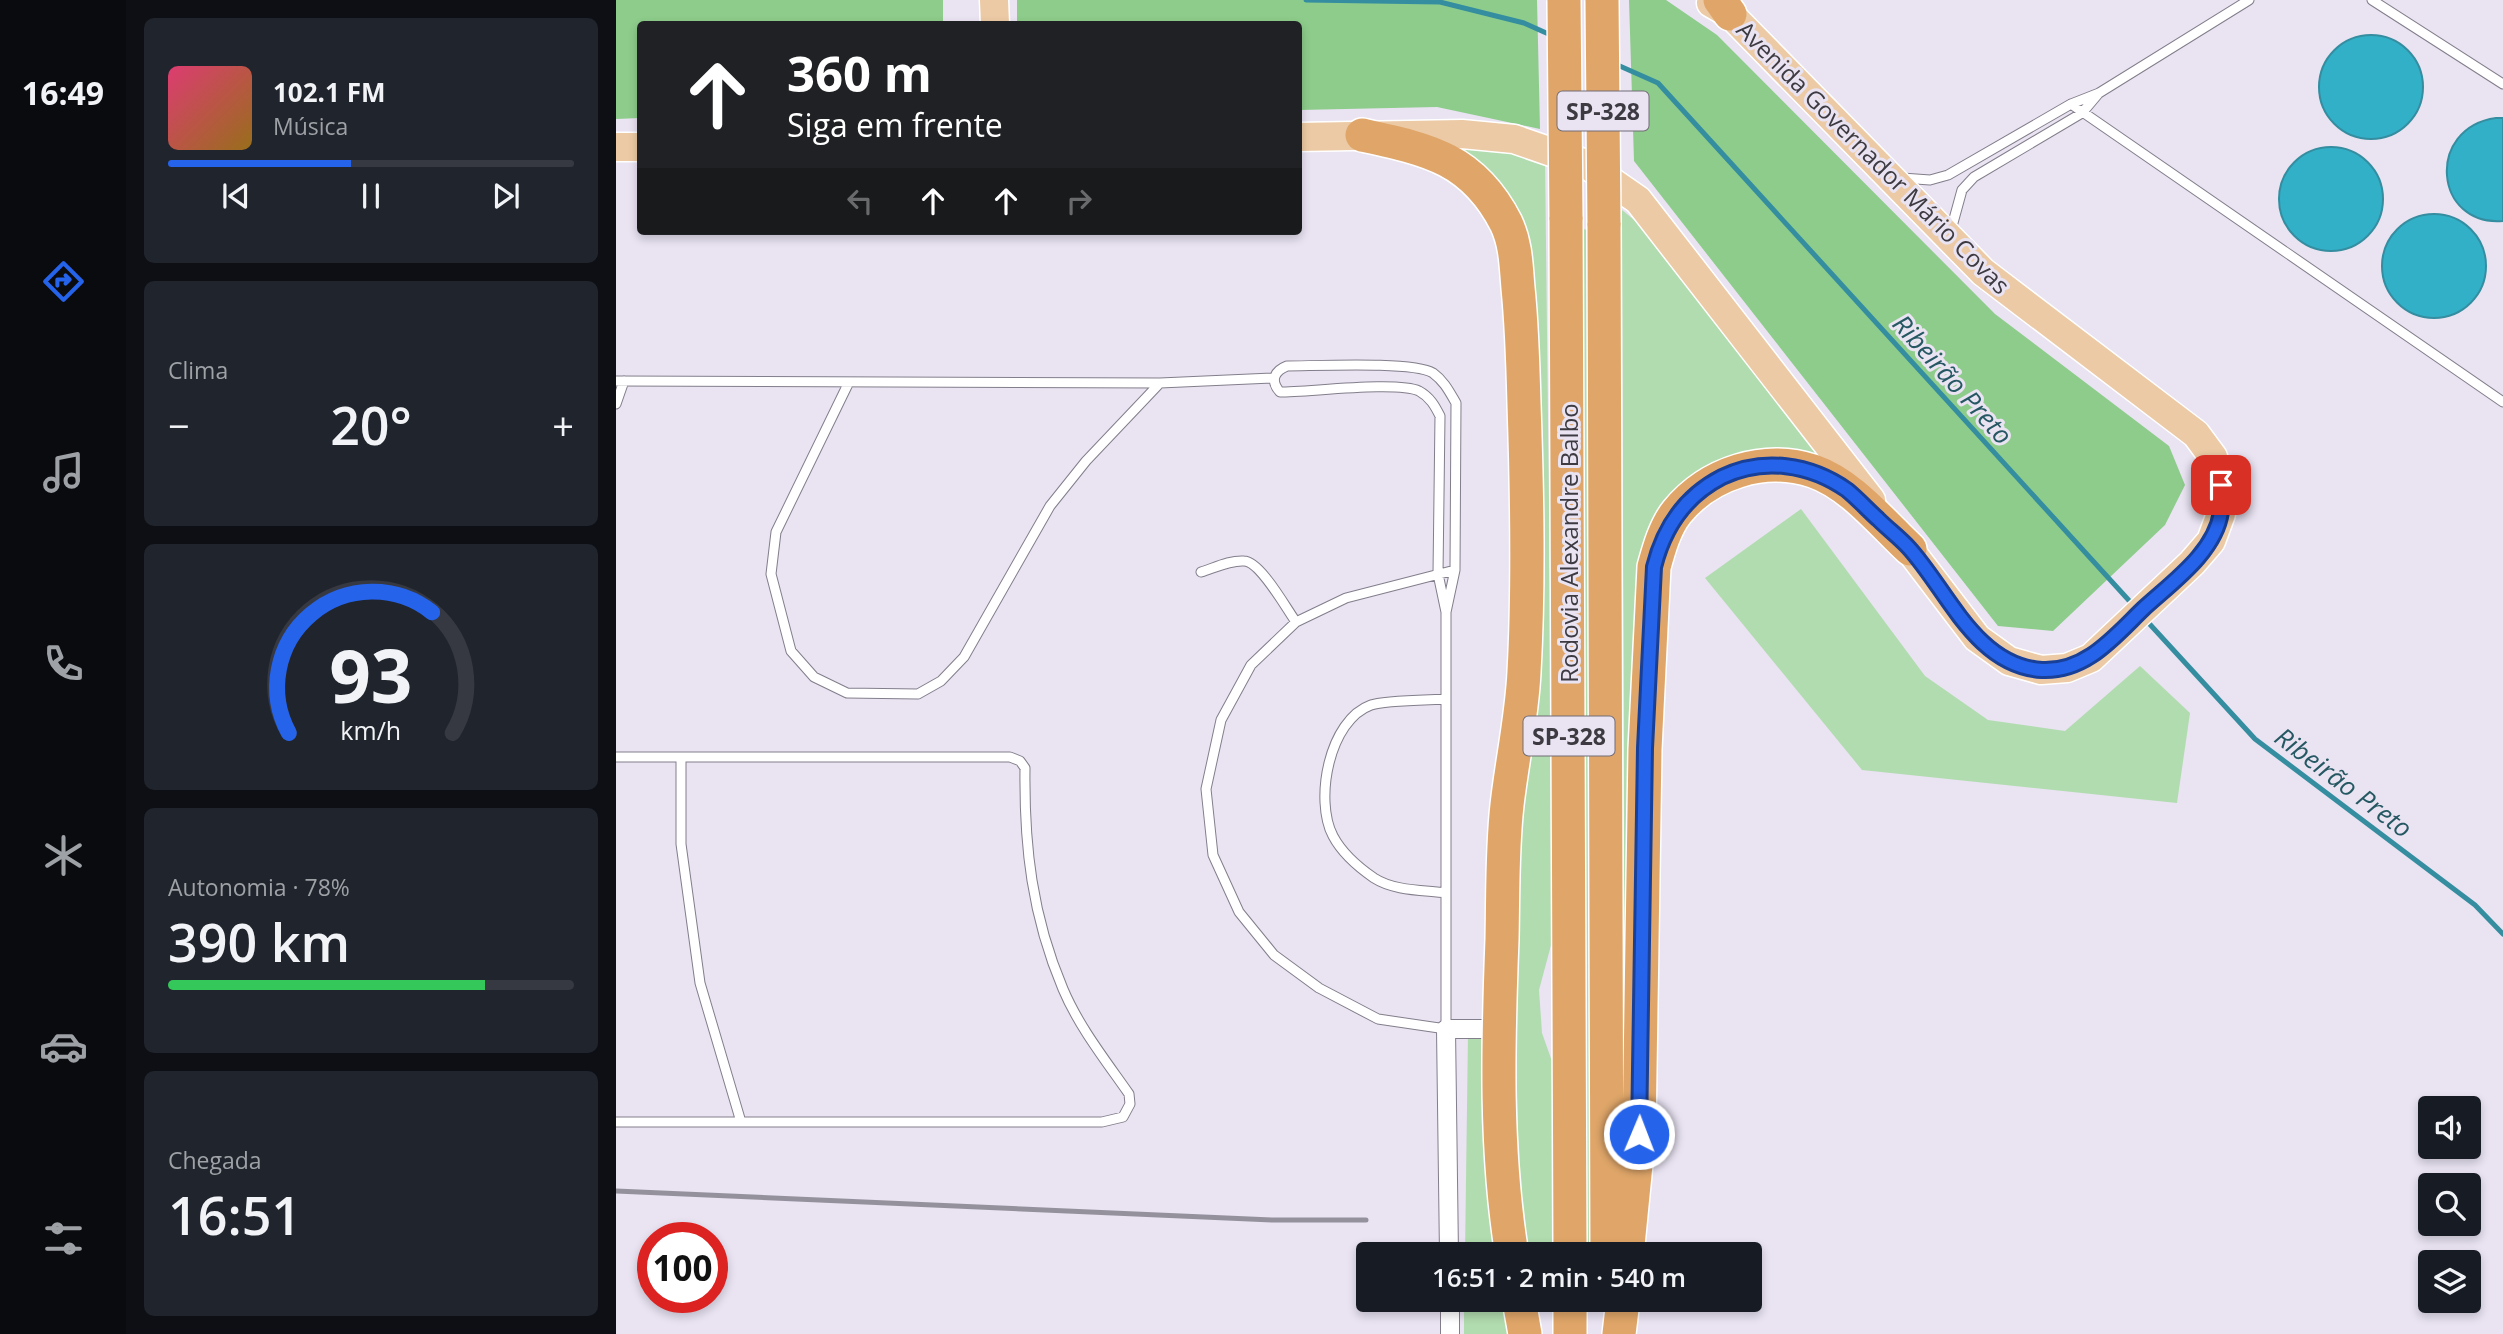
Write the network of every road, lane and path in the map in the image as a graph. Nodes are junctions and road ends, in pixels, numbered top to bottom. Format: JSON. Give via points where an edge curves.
{"nodes":[{"id":1,"x":976,"y":0,"type":"edge"},
{"id":2,"x":995,"y":0,"type":"edge"},
{"id":3,"x":1564,"y":0,"type":"edge"},
{"id":4,"x":1602,"y":0,"type":"edge"},
{"id":5,"x":2249,"y":0,"type":"edge"},
{"id":6,"x":2372,"y":0,"type":"edge"},
{"id":7,"x":1719,"y":5,"type":"edge"},
{"id":8,"x":976,"y":21,"type":"edge"},
{"id":9,"x":995,"y":21,"type":"edge"},
{"id":10,"x":2503,"y":84,"type":"edge"},
{"id":11,"x":2099,"y":93,"type":"junction"},
{"id":12,"x":2071,"y":104,"type":"junction"},
{"id":13,"x":2082,"y":113,"type":"junction"},
{"id":14,"x":1362,"y":135,"type":"junction"},
{"id":15,"x":1302,"y":137,"type":"edge"},
{"id":16,"x":616,"y":147,"type":"edge"},
{"id":17,"x":637,"y":147,"type":"edge"},
{"id":18,"x":1890,"y":176,"type":"junction"},
{"id":19,"x":1949,"y":238,"type":"junction"},
{"id":20,"x":1274,"y":377,"type":"junction"},
{"id":21,"x":620,"y":381,"type":"edge"},
{"id":22,"x":849,"y":382,"type":"junction"},
{"id":23,"x":1160,"y":383,"type":"junction"},
{"id":24,"x":2503,"y":402,"type":"edge"},
{"id":25,"x":616,"y":404,"type":"edge"},
{"id":26,"x":1909,"y":549,"type":"junction"},
{"id":27,"x":1455,"y":570,"type":"junction"},
{"id":28,"x":1202,"y":572,"type":"dead end"},
{"id":29,"x":1438,"y":574,"type":"junction"},
{"id":30,"x":1446,"y":612,"type":"junction"},
{"id":31,"x":1296,"y":622,"type":"junction"},
{"id":32,"x":1446,"y":699,"type":"junction"},
{"id":33,"x":616,"y":757,"type":"edge"},
{"id":34,"x":681,"y":757,"type":"junction"},
{"id":35,"x":1446,"y":893,"type":"junction"},
{"id":36,"x":1446,"y":1029,"type":"junction"},
{"id":37,"x":1500,"y":1029,"type":"junction"},
{"id":38,"x":616,"y":1122,"type":"edge"},
{"id":39,"x":741,"y":1122,"type":"junction"},
{"id":40,"x":1449,"y":1242,"type":"edge"},
{"id":41,"x":1510,"y":1242,"type":"edge"},
{"id":42,"x":1570,"y":1242,"type":"edge"},
{"id":43,"x":1607,"y":1242,"type":"edge"},
{"id":44,"x":1628,"y":1242,"type":"edge"},
{"id":45,"x":1450,"y":1312,"type":"edge"},
{"id":46,"x":1521,"y":1312,"type":"edge"},
{"id":47,"x":1570,"y":1312,"type":"edge"},
{"id":48,"x":1607,"y":1312,"type":"edge"},
{"id":49,"x":1622,"y":1312,"type":"edge"},
{"id":50,"x":1450,"y":1334,"type":"edge"},
{"id":51,"x":1525,"y":1334,"type":"edge"},
{"id":52,"x":1570,"y":1334,"type":"edge"},
{"id":53,"x":1606,"y":1334,"type":"edge"},
{"id":54,"x":1619,"y":1334,"type":"edge"}],
"edges":[{"from":1,"to":8,"type":"main road"},
{"from":2,"to":9,"type":"main road"},
{"from":3,"to":42,"type":"highway","name":"Rodovia Alexandre Balbo","number":"SP-328","bridge":true},
{"from":4,"to":43,"type":"highway","name":"Rodovia Alexandre Balbo","number":"SP-328","bridge":true},
{"from":5,"to":11,"type":"lane"},
{"from":6,"to":10,"type":"lane"},
{"from":7,"to":18,"type":"main road","name":"Avenida Governador Mário Covas"},
{"from":11,"to":12,"type":"lane"},
{"from":11,"to":13,"type":"lane"},
{"from":12,"to":13,"type":"lane"},
{"from":12,"to":18,"type":"lane","via":[[1948,175],[1930,180]]},
{"from":13,"to":19,"type":"lane","via":[[1974,177],[1962,190]]},
{"from":13,"to":24,"type":"lane"},
{"from":14,"to":15,"type":"main road","name":"Avenida Governador Mário Covas"},
{"from":14,"to":26,"type":"main road","name":"Avenida Governador Mário Covas","via":[[1462,134],[1514,139],[1586,164],[1638,200]]},
{"from":14,"to":37,"type":"highway","via":[[1420,147],[1465,171],[1505,221],[1514,243],[1527,485],[1524,674],[1507,808]]},
{"from":16,"to":17,"type":"main road"},
{"from":18,"to":19,"type":"main road","name":"Avenida Governador Mário Covas"},
{"from":19,"to":26,"type":"main road","name":"Avenida Governador Mário Covas","via":[[1983,272],[2196,434],[2213,457],[2221,485],[2221,514],[2211,541],[2192,563],[2091,658],[2067,668],[2040,670],[2009,661],[1977,638]]},
{"from":20,"to":23,"type":"lane"},
{"from":20,"to":27,"type":"lane","via":[[1287,366],[1411,367],[1431,372],[1446,384],[1455,403]]},
{"from":20,"to":29,"type":"lane","via":[[1280,392],[1398,387],[1418,391],[1432,401],[1440,416]]},
{"from":21,"to":22,"type":"lane"},
{"from":21,"to":25,"type":"lane"},
{"from":22,"to":23,"type":"lane"},
{"from":22,"to":23,"type":"lane","via":[[776,532],[771,574],[791,651],[814,677],[847,693],[918,694],[941,681],[964,657],[1050,506],[1086,460]]},
{"from":26,"to":44,"type":"highway","via":[[1847,491],[1814,472],[1776,464],[1738,470],[1704,486],[1676,514],[1659,548],[1654,567],[1645,748],[1639,1134]]},
{"from":27,"to":29,"type":"lane"},
{"from":27,"to":30,"type":"lane"},
{"from":28,"to":31,"type":"lane","via":[[1250,561]]},
{"from":29,"to":30,"type":"lane"},
{"from":29,"to":31,"type":"lane","via":[[1346,598]]},
{"from":30,"to":32,"type":"lane"},
{"from":31,"to":36,"type":"lane","via":[[1251,665],[1222,720],[1206,789],[1213,855],[1239,912],[1274,955],[1319,988],[1378,1019]]},
{"from":32,"to":35,"type":"lane"},
{"from":32,"to":35,"type":"lane","via":[[1372,704],[1360,712],[1333,746],[1325,795],[1332,835],[1359,867],[1394,887]]},
{"from":33,"to":34,"type":"lane"},
{"from":34,"to":39,"type":"lane","via":[[681,844],[700,983]]},
{"from":34,"to":39,"type":"lane","via":[[1010,757],[1020,761],[1025,768],[1027,857],[1040,924],[1063,990],[1129,1094],[1130,1104],[1124,1117],[1102,1122]]},
{"from":35,"to":36,"type":"lane"},
{"from":36,"to":37,"type":"street"},
{"from":36,"to":40,"type":"street"},
{"from":37,"to":41,"type":"highway","via":[[1501,1174]]},
{"from":38,"to":39,"type":"lane"},
{"from":45,"to":50,"type":"street"},
{"from":46,"to":51,"type":"highway"},
{"from":47,"to":52,"type":"highway"},
{"from":48,"to":53,"type":"highway"},
{"from":49,"to":54,"type":"highway"}]}
